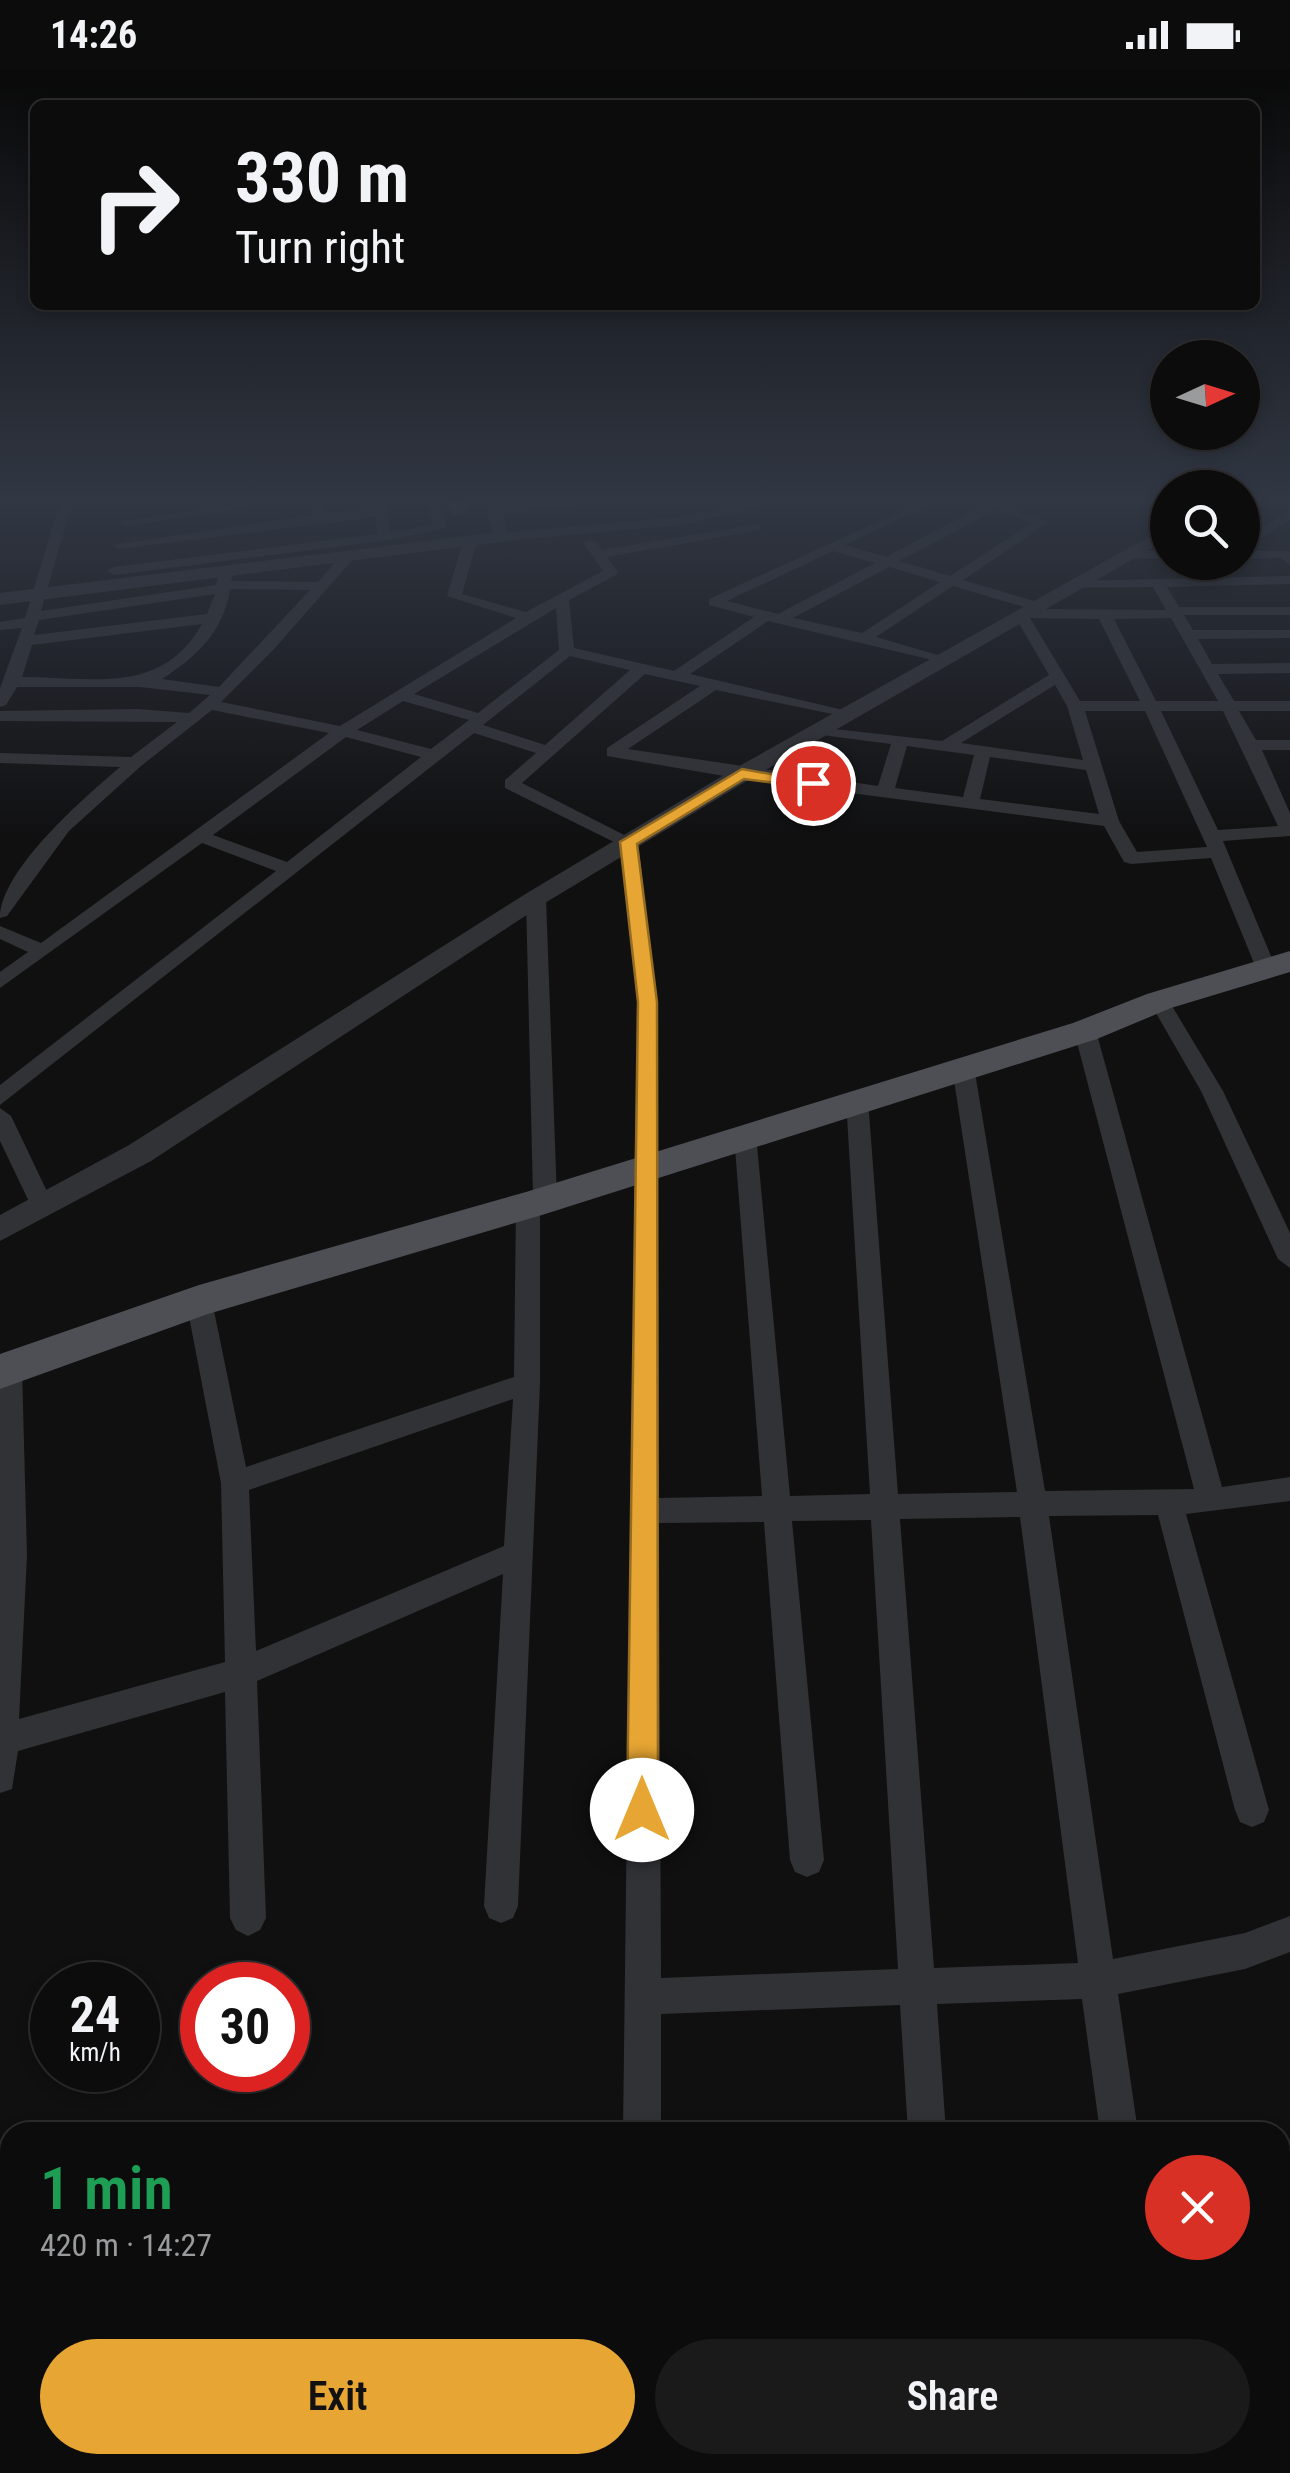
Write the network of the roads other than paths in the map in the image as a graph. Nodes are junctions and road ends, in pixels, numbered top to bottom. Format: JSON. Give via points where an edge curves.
{"nodes":[{"id":1,"x":32,"y":615,"type":"edge"},
{"id":2,"x":55,"y":615,"type":"edge"},
{"id":3,"x":294,"y":615,"type":"edge"},
{"id":4,"x":526,"y":615,"type":"edge"},
{"id":5,"x":564,"y":615,"type":"edge"},
{"id":6,"x":762,"y":615,"type":"edge"},
{"id":7,"x":779,"y":615,"type":"edge"},
{"id":8,"x":898,"y":615,"type":"edge"},
{"id":9,"x":1017,"y":615,"type":"edge"},
{"id":10,"x":1030,"y":615,"type":"edge"},
{"id":11,"x":1104,"y":615,"type":"edge"},
{"id":12,"x":1177,"y":615,"type":"edge"},
{"id":13,"x":529,"y":616,"type":"junction"},
{"id":14,"x":213,"y":618,"type":"joint"},
{"id":15,"x":773,"y":618,"type":"junction"},
{"id":16,"x":31,"y":620,"type":"junction"},
{"id":17,"x":0,"y":626,"type":"edge"},
{"id":18,"x":565,"y":628,"type":"junction"},
{"id":19,"x":1290,"y":634,"type":"edge"},
{"id":20,"x":1188,"y":635,"type":"junction"},
{"id":21,"x":864,"y":638,"type":"junction"},
{"id":22,"x":25,"y":641,"type":"junction"},
{"id":23,"x":567,"y":651,"type":"junction"},
{"id":24,"x":940,"y":660,"type":"junction"},
{"id":25,"x":18,"y":664,"type":"junction"},
{"id":26,"x":0,"y":665,"type":"edge"},
{"id":27,"x":642,"y":668,"type":"junction"},
{"id":28,"x":1290,"y":668,"type":"edge"},
{"id":29,"x":1208,"y":669,"type":"junction"},
{"id":30,"x":676,"y":676,"type":"junction"},
{"id":31,"x":1058,"y":676,"type":"junction"},
{"id":32,"x":11,"y":682,"type":"junction"},
{"id":33,"x":147,"y":682,"type":"junction"},
{"id":34,"x":714,"y":684,"type":"junction"},
{"id":35,"x":399,"y":695,"type":"junction"},
{"id":36,"x":216,"y":698,"type":"junction"},
{"id":37,"x":0,"y":702,"type":"edge"},
{"id":38,"x":1150,"y":705,"type":"junction"},
{"id":39,"x":1075,"y":706,"type":"junction"},
{"id":40,"x":1230,"y":706,"type":"junction"},
{"id":41,"x":1290,"y":706,"type":"edge"},
{"id":42,"x":149,"y":714,"type":"junction"},
{"id":43,"x":846,"y":715,"type":"junction"},
{"id":44,"x":0,"y":716,"type":"edge"},
{"id":45,"x":192,"y":718,"type":"junction"},
{"id":46,"x":478,"y":723,"type":"junction"},
{"id":47,"x":822,"y":730,"type":"junction"},
{"id":48,"x":343,"y":731,"type":"junction"},
{"id":49,"x":900,"y":741,"type":"junction"},
{"id":50,"x":588,"y":744,"type":"junction"},
{"id":51,"x":1251,"y":745,"type":"junction"},
{"id":52,"x":1290,"y":745,"type":"edge"},
{"id":53,"x":944,"y":748,"type":"junction"},
{"id":54,"x":152,"y":749,"type":"junction"},
{"id":55,"x":546,"y":751,"type":"junction"},
{"id":56,"x":983,"y":752,"type":"junction"},
{"id":57,"x":437,"y":756,"type":"junction"},
{"id":58,"x":0,"y":758,"type":"edge"},
{"id":59,"x":135,"y":762,"type":"junction"},
{"id":60,"x":1094,"y":766,"type":"junction"},
{"id":61,"x":742,"y":774,"type":"junction"},
{"id":62,"x":885,"y":793,"type":"junction"},
{"id":63,"x":970,"y":804,"type":"junction"},
{"id":64,"x":1110,"y":822,"type":"junction"},
{"id":65,"x":200,"y":836,"type":"junction"},
{"id":66,"x":629,"y":842,"type":"junction"},
{"id":67,"x":1215,"y":844,"type":"junction"},
{"id":68,"x":291,"y":870,"type":"junction"},
{"id":69,"x":536,"y":898,"type":"junction"},
{"id":70,"x":0,"y":912,"type":"edge"},
{"id":71,"x":0,"y":932,"type":"edge"},
{"id":72,"x":43,"y":951,"type":"junction"},
{"id":73,"x":1283,"y":965,"type":"edge"},
{"id":74,"x":0,"y":982,"type":"edge"},
{"id":75,"x":1159,"y":1001,"type":"junction"},
{"id":76,"x":1085,"y":1031,"type":"junction"},
{"id":77,"x":962,"y":1068,"type":"junction"},
{"id":78,"x":0,"y":1098,"type":"edge"},
{"id":79,"x":857,"y":1100,"type":"junction"},
{"id":80,"x":0,"y":1116,"type":"edge"},
{"id":81,"x":745,"y":1136,"type":"junction"},
{"id":82,"x":644,"y":1166,"type":"junction"},
{"id":83,"x":536,"y":1202,"type":"junction"},
{"id":84,"x":42,"y":1206,"type":"junction"},
{"id":85,"x":1283,"y":1229,"type":"edge"},
{"id":86,"x":0,"y":1230,"type":"edge"},
{"id":87,"x":1290,"y":1259,"type":"edge"},
{"id":88,"x":199,"y":1302,"type":"junction"},
{"id":89,"x":4,"y":1370,"type":"edge"},
{"id":90,"x":528,"y":1382,"type":"junction"},
{"id":91,"x":235,"y":1483,"type":"junction"},
{"id":92,"x":1290,"y":1489,"type":"edge"},
{"id":93,"x":1212,"y":1501,"type":"junction"},
{"id":94,"x":1169,"y":1502,"type":"junction"},
{"id":95,"x":886,"y":1504,"type":"junction"},
{"id":96,"x":1033,"y":1506,"type":"junction"},
{"id":97,"x":777,"y":1507,"type":"junction"},
{"id":98,"x":644,"y":1511,"type":"junction"},
{"id":99,"x":518,"y":1554,"type":"junction"},
{"id":100,"x":6,"y":1558,"type":"edge"},
{"id":101,"x":240,"y":1673,"type":"junction"},
{"id":102,"x":3,"y":1739,"type":"junction"},
{"id":103,"x":0,"y":1774,"type":"edge"},
{"id":104,"x":1252,"y":1810,"type":"dead end"},
{"id":105,"x":806,"y":1860,"type":"dead end"},
{"id":106,"x":501,"y":1906,"type":"dead end"},
{"id":107,"x":248,"y":1918,"type":"dead end"},
{"id":108,"x":1290,"y":1934,"type":"edge"},
{"id":109,"x":1098,"y":1980,"type":"junction"},
{"id":110,"x":920,"y":1984,"type":"junction"},
{"id":111,"x":642,"y":1997,"type":"junction"},
{"id":112,"x":642,"y":2122,"type":"edge"},
{"id":113,"x":927,"y":2122,"type":"edge"},
{"id":114,"x":1117,"y":2122,"type":"edge"}],
"edges":[{"from":1,"to":16,"type":"street"},
{"from":2,"to":16,"type":"street"},
{"from":3,"to":36,"type":"street"},
{"from":4,"to":13,"type":"street"},
{"from":5,"to":18,"type":"street"},
{"from":6,"to":15,"type":"street"},
{"from":7,"to":15,"type":"street"},
{"from":8,"to":21,"type":"street"},
{"from":9,"to":24,"type":"street"},
{"from":10,"to":31,"type":"street"},
{"from":11,"to":38,"type":"street"},
{"from":12,"to":20,"type":"street"},
{"from":13,"to":18,"type":"street"},
{"from":13,"to":35,"type":"street"},
{"from":14,"to":22,"type":"street"},
{"from":14,"to":33,"type":"street","via":[[194,650]]},
{"from":15,"to":21,"type":"street"},
{"from":15,"to":30,"type":"street"},
{"from":16,"to":17,"type":"street"},
{"from":16,"to":22,"type":"street"},
{"from":18,"to":23,"type":"street"},
{"from":19,"to":20,"type":"street"},
{"from":20,"to":29,"type":"street"},
{"from":21,"to":24,"type":"street"},
{"from":22,"to":25,"type":"street"},
{"from":23,"to":27,"type":"street"},
{"from":23,"to":46,"type":"street"},
{"from":24,"to":43,"type":"street"},
{"from":25,"to":26,"type":"street"},
{"from":25,"to":32,"type":"street"},
{"from":27,"to":30,"type":"street"},
{"from":27,"to":50,"type":"street"},
{"from":28,"to":29,"type":"street"},
{"from":29,"to":40,"type":"street"},
{"from":30,"to":34,"type":"street"},
{"from":31,"to":39,"type":"street"},
{"from":31,"to":53,"type":"street"},
{"from":32,"to":33,"type":"street"},
{"from":32,"to":37,"type":"street"},
{"from":33,"to":36,"type":"street"},
{"from":33,"to":42,"type":"street"},
{"from":34,"to":43,"type":"street"},
{"from":34,"to":50,"type":"street"},
{"from":35,"to":46,"type":"street"},
{"from":35,"to":48,"type":"street"},
{"from":36,"to":45,"type":"street"},
{"from":36,"to":48,"type":"street"},
{"from":38,"to":39,"type":"street"},
{"from":38,"to":40,"type":"street"},
{"from":38,"to":67,"type":"street"},
{"from":39,"to":60,"type":"street"},
{"from":40,"to":41,"type":"street"},
{"from":40,"to":51,"type":"street"},
{"from":42,"to":44,"type":"street"},
{"from":42,"to":45,"type":"street"},
{"from":42,"to":54,"type":"street"},
{"from":43,"to":47,"type":"street"},
{"from":45,"to":54,"type":"street"},
{"from":46,"to":55,"type":"street"},
{"from":46,"to":57,"type":"street"},
{"from":47,"to":49,"type":"street"},
{"from":47,"to":61,"type":"street"},
{"from":48,"to":57,"type":"street"},
{"from":48,"to":65,"type":"street"},
{"from":49,"to":53,"type":"street"},
{"from":49,"to":62,"type":"street"},
{"from":50,"to":55,"type":"street"},
{"from":50,"to":61,"type":"street"},
{"from":51,"to":52,"type":"street"},
{"from":51,"to":67,"type":"street","via":[[1289,830]]},
{"from":53,"to":56,"type":"street"},
{"from":54,"to":59,"type":"street"},
{"from":55,"to":66,"type":"street","via":[[514,779],[513,788]]},
{"from":56,"to":60,"type":"street"},
{"from":56,"to":63,"type":"street"},
{"from":57,"to":68,"type":"street"},
{"from":58,"to":59,"type":"street"},
{"from":59,"to":70,"type":"street","via":[[63,827]]},
{"from":60,"to":64,"type":"street"},
{"from":61,"to":62,"type":"street"},
{"from":61,"to":66,"type":"street"},
{"from":62,"to":63,"type":"street"},
{"from":63,"to":64,"type":"street"},
{"from":64,"to":67,"type":"street","via":[[1131,858]]},
{"from":65,"to":68,"type":"street"},
{"from":65,"to":72,"type":"street"},
{"from":66,"to":69,"type":"street"},
{"from":66,"to":82,"type":"street","via":[[648,1002]]},
{"from":67,"to":73,"type":"street"},
{"from":68,"to":78,"type":"street"},
{"from":69,"to":83,"type":"street"},
{"from":69,"to":84,"type":"street","via":[[140,1153]]},
{"from":71,"to":72,"type":"street"},
{"from":72,"to":74,"type":"street"},
{"from":73,"to":75,"type":"main road"},
{"from":75,"to":76,"type":"main road"},
{"from":75,"to":85,"type":"street"},
{"from":76,"to":77,"type":"main road"},
{"from":76,"to":93,"type":"street"},
{"from":77,"to":79,"type":"main road"},
{"from":77,"to":96,"type":"street"},
{"from":79,"to":81,"type":"main road"},
{"from":79,"to":95,"type":"street"},
{"from":80,"to":84,"type":"street"},
{"from":81,"to":82,"type":"main road"},
{"from":81,"to":97,"type":"street"},
{"from":82,"to":83,"type":"main road"},
{"from":82,"to":98,"type":"street"},
{"from":83,"to":88,"type":"main road"},
{"from":83,"to":90,"type":"street"},
{"from":84,"to":86,"type":"street"},
{"from":85,"to":87,"type":"street"},
{"from":88,"to":89,"type":"main road"},
{"from":88,"to":91,"type":"street"},
{"from":89,"to":100,"type":"street"},
{"from":90,"to":91,"type":"street"},
{"from":90,"to":99,"type":"street"},
{"from":91,"to":101,"type":"street"},
{"from":92,"to":93,"type":"street"},
{"from":93,"to":94,"type":"street"},
{"from":94,"to":96,"type":"street"},
{"from":94,"to":104,"type":"street"},
{"from":95,"to":96,"type":"street"},
{"from":95,"to":97,"type":"street"},
{"from":95,"to":110,"type":"street"},
{"from":96,"to":109,"type":"street"},
{"from":97,"to":98,"type":"street"},
{"from":97,"to":105,"type":"street"},
{"from":98,"to":111,"type":"street"},
{"from":99,"to":101,"type":"street"},
{"from":99,"to":106,"type":"street"},
{"from":100,"to":102,"type":"street"},
{"from":101,"to":102,"type":"street"},
{"from":101,"to":107,"type":"street"},
{"from":102,"to":103,"type":"street"},
{"from":108,"to":109,"type":"street","via":[[1245,1951]]},
{"from":109,"to":110,"type":"street"},
{"from":109,"to":114,"type":"street"},
{"from":110,"to":111,"type":"street"},
{"from":110,"to":113,"type":"street"},
{"from":111,"to":112,"type":"street"}]}
